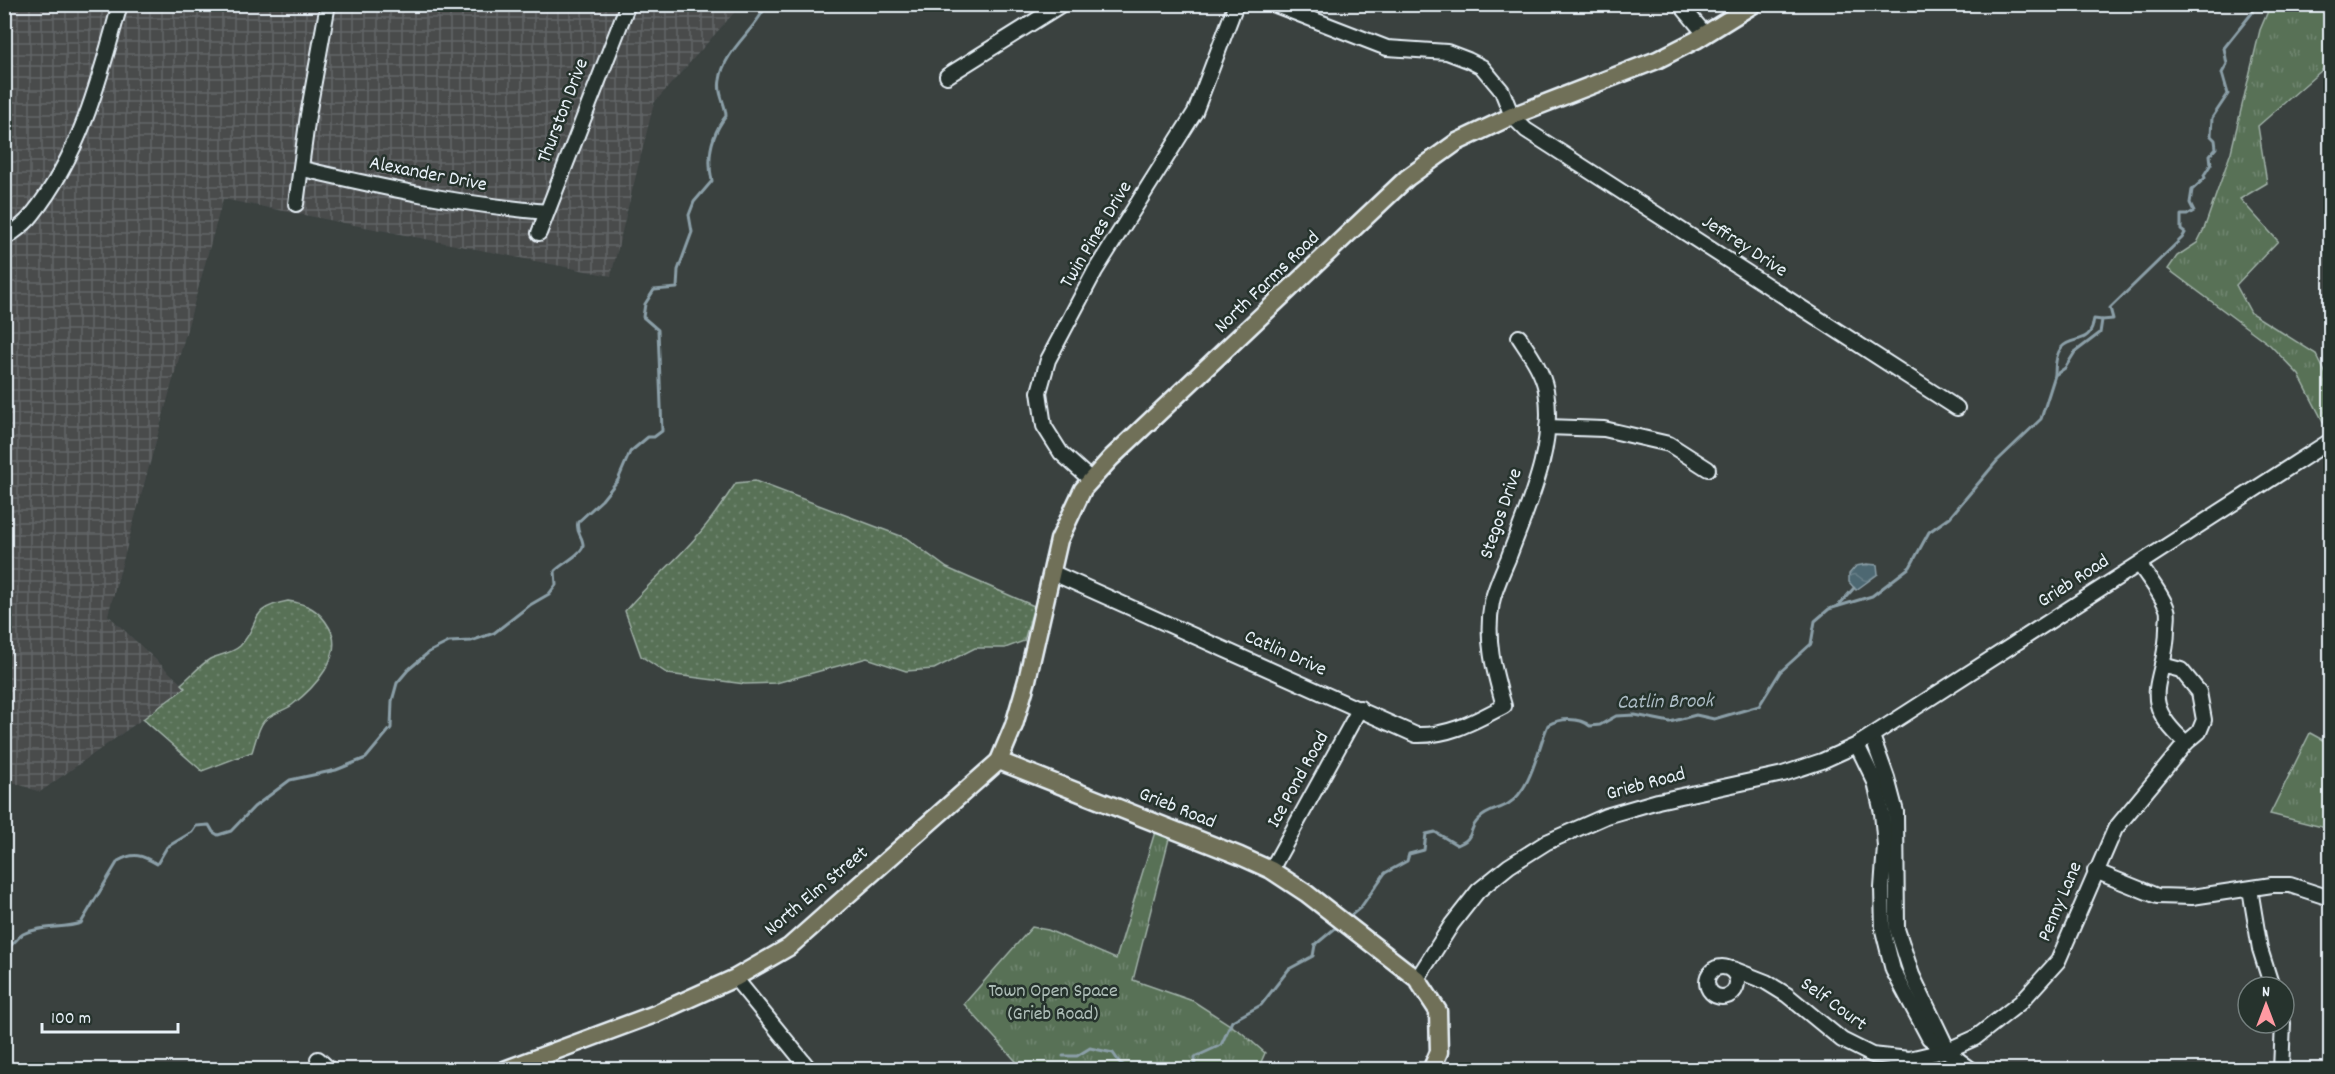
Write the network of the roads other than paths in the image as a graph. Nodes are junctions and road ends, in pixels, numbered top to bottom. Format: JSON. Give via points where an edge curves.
{"nodes":[{"id":1,"x":120,"y":4,"type":"edge"},
{"id":2,"x":328,"y":4,"type":"edge"},
{"id":3,"x":628,"y":4,"type":"edge"},
{"id":4,"x":1062,"y":4,"type":"edge"},
{"id":5,"x":1236,"y":4,"type":"edge"},
{"id":6,"x":1274,"y":4,"type":"edge"},
{"id":7,"x":1680,"y":4,"type":"edge"},
{"id":8,"x":1754,"y":4,"type":"edge"},
{"id":9,"x":1705,"y":34,"type":"junction"},
{"id":10,"x":947,"y":76,"type":"dead end"},
{"id":11,"x":1512,"y":116,"type":"junction"},
{"id":12,"x":303,"y":170,"type":"junction"},
{"id":13,"x":296,"y":204,"type":"dead end"},
{"id":14,"x":547,"y":212,"type":"junction"},
{"id":15,"x":539,"y":233,"type":"dead end"},
{"id":16,"x":4,"y":239,"type":"edge"},
{"id":17,"x":1519,"y":337,"type":"dead end"},
{"id":18,"x":1957,"y":408,"type":"dead end"},
{"id":19,"x":1547,"y":427,"type":"junction"},
{"id":20,"x":2331,"y":441,"type":"edge"},
{"id":21,"x":1708,"y":469,"type":"dead end"},
{"id":22,"x":1090,"y":480,"type":"junction"},
{"id":23,"x":2140,"y":565,"type":"junction"},
{"id":24,"x":1051,"y":572,"type":"junction"},
{"id":25,"x":2162,"y":665,"type":"junction"},
{"id":26,"x":1504,"y":706,"type":"joint"},
{"id":27,"x":1360,"y":708,"type":"junction"},
{"id":28,"x":1872,"y":736,"type":"junction"},
{"id":29,"x":2186,"y":743,"type":"junction"},
{"id":30,"x":1857,"y":745,"type":"junction"},
{"id":31,"x":999,"y":761,"type":"junction"},
{"id":32,"x":1271,"y":870,"type":"junction"},
{"id":33,"x":2095,"y":871,"type":"junction"},
{"id":34,"x":2250,"y":889,"type":"junction"},
{"id":35,"x":2331,"y":898,"type":"edge"},
{"id":36,"x":1733,"y":969,"type":"dead end"},
{"id":37,"x":2268,"y":975,"type":"edge"},
{"id":38,"x":735,"y":978,"type":"junction"},
{"id":39,"x":1417,"y":978,"type":"junction"},
{"id":40,"x":2282,"y":1035,"type":"edge"},
{"id":41,"x":1948,"y":1050,"type":"junction"},
{"id":42,"x":318,"y":1059,"type":"dead end"},
{"id":43,"x":330,"y":1070,"type":"edge"},
{"id":44,"x":504,"y":1070,"type":"edge"},
{"id":45,"x":810,"y":1070,"type":"edge"},
{"id":46,"x":1431,"y":1070,"type":"edge"},
{"id":47,"x":1972,"y":1070,"type":"edge"},
{"id":48,"x":2281,"y":1070,"type":"edge"}],
"edges":[{"from":1,"to":16,"type":"street","via":[[97,88],[68,159],[32,217]]},
{"from":2,"to":12,"type":"street","via":[[308,115]]},
{"from":3,"to":14,"type":"street","name":"Thurston Drive"},
{"from":4,"to":10,"type":"street"},
{"from":5,"to":22,"type":"street","name":"Twin Pines Drive","via":[[1195,112],[1095,271],[1048,360],[1039,392],[1044,426],[1061,453]]},
{"from":6,"to":11,"type":"street","via":[[1387,48],[1447,52],[1468,60],[1482,68],[1502,91]]},
{"from":7,"to":9,"type":"street"},
{"from":8,"to":9,"type":"main road","name":"North Farms Road"},
{"from":9,"to":11,"type":"main road","name":"North Farms Road","via":[[1657,60]]},
{"from":11,"to":18,"type":"street","name":"Jeffrey Drive","via":[[1526,130]]},
{"from":11,"to":22,"type":"main road","name":"North Farms Road","via":[[1456,142],[1407,178]]},
{"from":12,"to":13,"type":"street"},
{"from":12,"to":14,"type":"street","name":"Alexander Drive","via":[[402,193]]},
{"from":14,"to":15,"type":"street","name":"Thurston Drive"},
{"from":17,"to":19,"type":"street","name":"Stegos Drive","via":[[1537,365],[1546,390]]},
{"from":19,"to":21,"type":"street","via":[[1604,429],[1669,444]]},
{"from":19,"to":26,"type":"street","name":"Stegos Drive","via":[[1534,490],[1492,601],[1492,666]]},
{"from":20,"to":23,"type":"street","name":"Grieb Road"},
{"from":22,"to":24,"type":"main road","name":"North Farms Road","via":[[1059,540]]},
{"from":23,"to":25,"type":"street","via":[[2167,610],[2167,646]]},
{"from":23,"to":28,"type":"street","name":"Grieb Road"},
{"from":24,"to":27,"type":"street","name":"Catlin Drive"},
{"from":24,"to":31,"type":"main road","name":"North Farms Road","via":[[1027,680]]},
{"from":25,"to":29,"type":"street","via":[[2156,707]]},
{"from":25,"to":29,"type":"street","name":"Penny Lane","via":[[2181,670],[2199,692],[2204,720],[2199,732]]},
{"from":26,"to":27,"type":"street","name":"Catlin Drive","via":[[1458,729],[1436,735],[1416,735]]},
{"from":27,"to":32,"type":"street","name":"Ice Pond Road"},
{"from":28,"to":30,"type":"street","name":"Grieb Road"},
{"from":28,"to":41,"type":"street","via":[[1896,812],[1897,929],[1912,975]]},
{"from":29,"to":33,"type":"street","name":"Penny Lane","via":[[2115,829]]},
{"from":30,"to":39,"type":"street","name":"Grieb Road","via":[[1783,774],[1606,816],[1547,842],[1478,891]]},
{"from":30,"to":41,"type":"street","via":[[1875,782],[1882,813],[1883,930],[1893,970],[1929,1038]]},
{"from":31,"to":32,"type":"main road","name":"Grieb Road"},
{"from":31,"to":38,"type":"main road","name":"North Elm Street","via":[[789,947]]},
{"from":32,"to":39,"type":"main road","name":"Grieb Road"},
{"from":33,"to":34,"type":"street","via":[[2157,896],[2192,897]]},
{"from":33,"to":41,"type":"street","name":"Penny Lane","via":[[2058,961],[2021,1002],[1975,1038]]},
{"from":34,"to":35,"type":"street","via":[[2290,885]]},
{"from":34,"to":37,"type":"street"},
{"from":36,"to":41,"type":"street","name":"Self Court","via":[[1773,987],[1842,1040],[1872,1055],[1909,1059]]},
{"from":38,"to":44,"type":"main road","name":"North Elm Street","via":[[655,1014]]},
{"from":38,"to":45,"type":"street"},
{"from":39,"to":46,"type":"main road","via":[[1438,1011],[1439,1052]]},
{"from":40,"to":48,"type":"street"},
{"from":41,"to":47,"type":"street"},
{"from":42,"to":43,"type":"street"}]}
